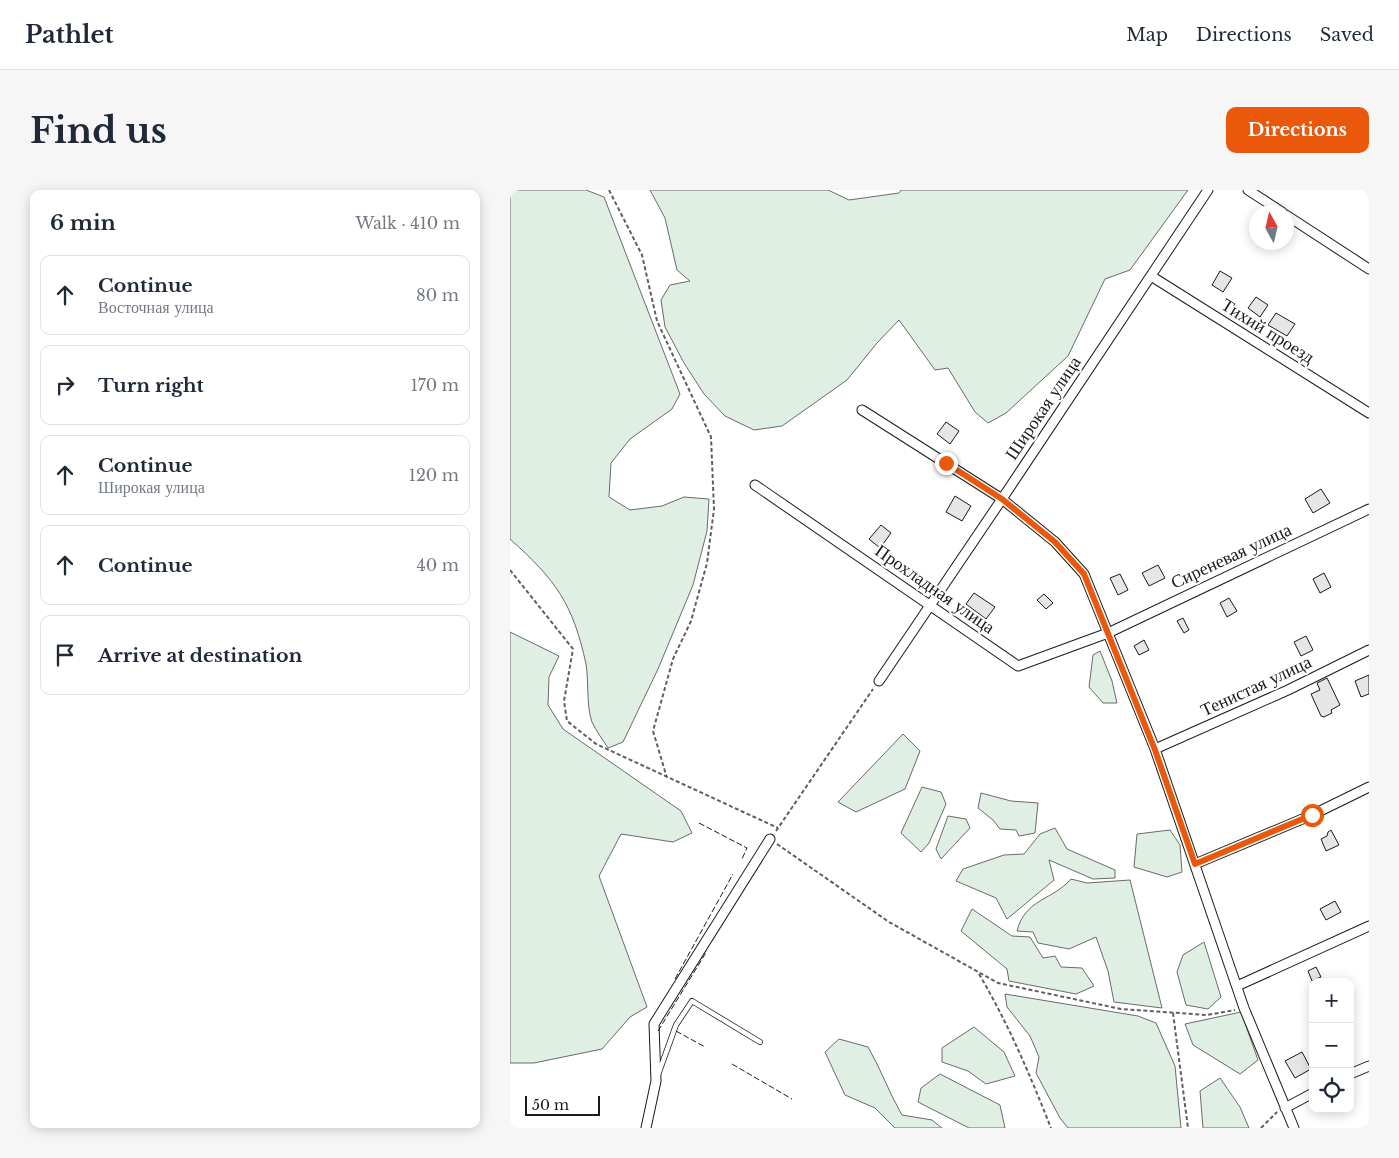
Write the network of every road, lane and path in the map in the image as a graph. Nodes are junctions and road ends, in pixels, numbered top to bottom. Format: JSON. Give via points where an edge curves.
{"nodes":[{"id":1,"x":609,"y":190,"type":"edge"},
{"id":2,"x":1208,"y":190,"type":"edge"},
{"id":3,"x":1248,"y":190,"type":"edge"},
{"id":4,"x":1271,"y":205,"type":"edge"},
{"id":5,"x":1294,"y":220,"type":"edge"},
{"id":6,"x":1369,"y":268,"type":"edge"},
{"id":7,"x":1151,"y":276,"type":"junction"},
{"id":8,"x":862,"y":410,"type":"dead end"},
{"id":9,"x":1369,"y":413,"type":"edge"},
{"id":10,"x":755,"y":485,"type":"dead end"},
{"id":11,"x":1002,"y":499,"type":"junction"},
{"id":12,"x":1369,"y":509,"type":"edge"},
{"id":13,"x":510,"y":570,"type":"edge"},
{"id":14,"x":931,"y":606,"type":"junction"},
{"id":15,"x":1108,"y":633,"type":"junction"},
{"id":16,"x":1369,"y":650,"type":"edge"},
{"id":17,"x":879,"y":681,"type":"joint"},
{"id":18,"x":1155,"y":750,"type":"junction"},
{"id":19,"x":667,"y":778,"type":"junction"},
{"id":20,"x":1369,"y":787,"type":"edge"},
{"id":21,"x":778,"y":828,"type":"junction"},
{"id":22,"x":770,"y":839,"type":"junction"},
{"id":23,"x":1195,"y":864,"type":"junction"},
{"id":24,"x":1369,"y":926,"type":"edge"},
{"id":25,"x":978,"y":972,"type":"junction"},
{"id":26,"x":1237,"y":986,"type":"junction"},
{"id":27,"x":1244,"y":1008,"type":"junction"},
{"id":28,"x":1173,"y":1013,"type":"junction"},
{"id":29,"x":760,"y":1042,"type":"dead end"},
{"id":30,"x":1369,"y":1066,"type":"edge"},
{"id":31,"x":1354,"y":1072,"type":"edge"},
{"id":32,"x":656,"y":1081,"type":"junction"},
{"id":33,"x":1309,"y":1095,"type":"edge"},
{"id":34,"x":1285,"y":1108,"type":"junction"},
{"id":35,"x":646,"y":1128,"type":"edge"},
{"id":36,"x":1051,"y":1128,"type":"edge"},
{"id":37,"x":1188,"y":1128,"type":"edge"},
{"id":38,"x":1261,"y":1128,"type":"edge"},
{"id":39,"x":1294,"y":1128,"type":"edge"}],
"edges":[{"from":1,"to":19,"type":"path","via":[[642,255],[658,321],[711,437],[714,509],[707,562],[691,621],[673,659],[653,731]]},
{"from":2,"to":7,"type":"street","name":"Широкая улица"},
{"from":3,"to":4,"type":"street"},
{"from":5,"to":6,"type":"street"},
{"from":7,"to":9,"type":"street","name":"Тихий проезд"},
{"from":7,"to":11,"type":"street","name":"Широкая улица"},
{"from":8,"to":11,"type":"street"},
{"from":10,"to":14,"type":"street","name":"Прохладная улица"},
{"from":11,"to":14,"type":"street","name":"Широкая улица"},
{"from":11,"to":15,"type":"street","via":[[1055,542],[1084,574]]},
{"from":12,"to":15,"type":"street","name":"Сиреневая улица"},
{"from":13,"to":19,"type":"path","via":[[573,649],[564,700],[567,721],[596,744]]},
{"from":14,"to":15,"type":"street","name":"Прохладная улица","via":[[1018,666]]},
{"from":14,"to":17,"type":"street","name":"Широкая улица"},
{"from":15,"to":18,"type":"street"},
{"from":16,"to":18,"type":"street","name":"Тенистая улица"},
{"from":17,"to":21,"type":"path"},
{"from":18,"to":23,"type":"street"},
{"from":19,"to":21,"type":"path"},
{"from":20,"to":23,"type":"street","via":[[1312,815]]},
{"from":21,"to":22,"type":"path"},
{"from":22,"to":25,"type":"path","via":[[890,922]]},
{"from":22,"to":32,"type":"street","via":[[654,1024]]},
{"from":23,"to":26,"type":"street"},
{"from":24,"to":26,"type":"street"},
{"from":25,"to":28,"type":"path","via":[[998,983],[1120,1009]]},
{"from":25,"to":36,"type":"path","via":[[1001,1011]]},
{"from":26,"to":27,"type":"street"},
{"from":27,"to":28,"type":"path","via":[[1207,1015]]},
{"from":27,"to":34,"type":"street"},
{"from":28,"to":37,"type":"path"},
{"from":29,"to":32,"type":"lane","via":[[692,1001],[676,1025]]},
{"from":30,"to":31,"type":"street"},
{"from":32,"to":35,"type":"street"},
{"from":33,"to":34,"type":"street"},
{"from":34,"to":38,"type":"path","via":[[1276,1112]]},
{"from":34,"to":39,"type":"street"}]}
